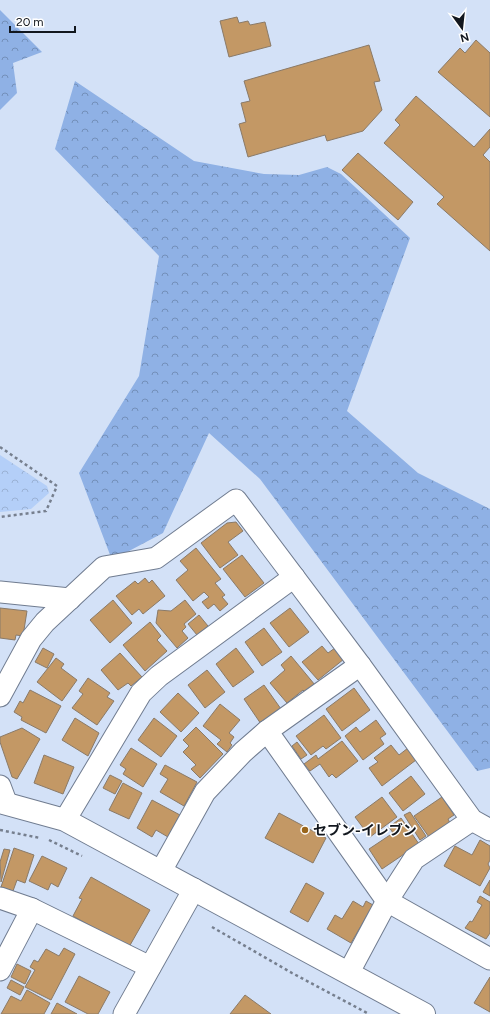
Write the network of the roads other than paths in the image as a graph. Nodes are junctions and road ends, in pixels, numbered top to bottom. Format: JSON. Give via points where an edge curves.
{"nodes":[{"id":1,"x":294,"y":577,"type":"junction"},
{"id":2,"x":0,"y":592,"type":"edge"},
{"id":3,"x":70,"y":599,"type":"junction"},
{"id":4,"x":360,"y":665,"type":"junction"},
{"id":5,"x":0,"y":696,"type":"edge"},
{"id":6,"x":267,"y":731,"type":"junction"},
{"id":7,"x":2,"y":797,"type":"edge"},
{"id":8,"x":65,"y":820,"type":"junction"},
{"id":9,"x":472,"y":820,"type":"junction"},
{"id":10,"x":490,"y":830,"type":"edge"},
{"id":11,"x":160,"y":871,"type":"junction"},
{"id":12,"x":194,"y":889,"type":"junction"},
{"id":13,"x":0,"y":898,"type":"edge"},
{"id":14,"x":387,"y":901,"type":"junction"},
{"id":15,"x":32,"y":909,"type":"junction"},
{"id":16,"x":490,"y":959,"type":"edge"},
{"id":17,"x":150,"y":967,"type":"junction"},
{"id":18,"x":0,"y":970,"type":"edge"},
{"id":19,"x":349,"y":972,"type":"junction"},
{"id":20,"x":124,"y":1014,"type":"edge"},
{"id":21,"x":424,"y":1014,"type":"edge"}],
"edges":[{"from":1,"to":3,"type":"street","via":[[236,500],[156,558],[104,567]]},
{"from":1,"to":4,"type":"street"},
{"from":1,"to":8,"type":"street","via":[[159,676],[141,693]]},
{"from":2,"to":3,"type":"street"},
{"from":3,"to":5,"type":"street","via":[[45,622],[31,640]]},
{"from":4,"to":6,"type":"street"},
{"from":4,"to":9,"type":"street"},
{"from":6,"to":11,"type":"street","via":[[205,792]]},
{"from":6,"to":14,"type":"street"},
{"from":7,"to":8,"type":"street"},
{"from":8,"to":11,"type":"street"},
{"from":9,"to":10,"type":"street"},
{"from":9,"to":14,"type":"street","via":[[414,859]]},
{"from":11,"to":12,"type":"street"},
{"from":12,"to":17,"type":"street"},
{"from":12,"to":19,"type":"street"},
{"from":13,"to":15,"type":"street"},
{"from":14,"to":16,"type":"street"},
{"from":14,"to":19,"type":"street"},
{"from":15,"to":17,"type":"street"},
{"from":15,"to":18,"type":"street"},
{"from":17,"to":20,"type":"street"},
{"from":19,"to":21,"type":"street"}]}
